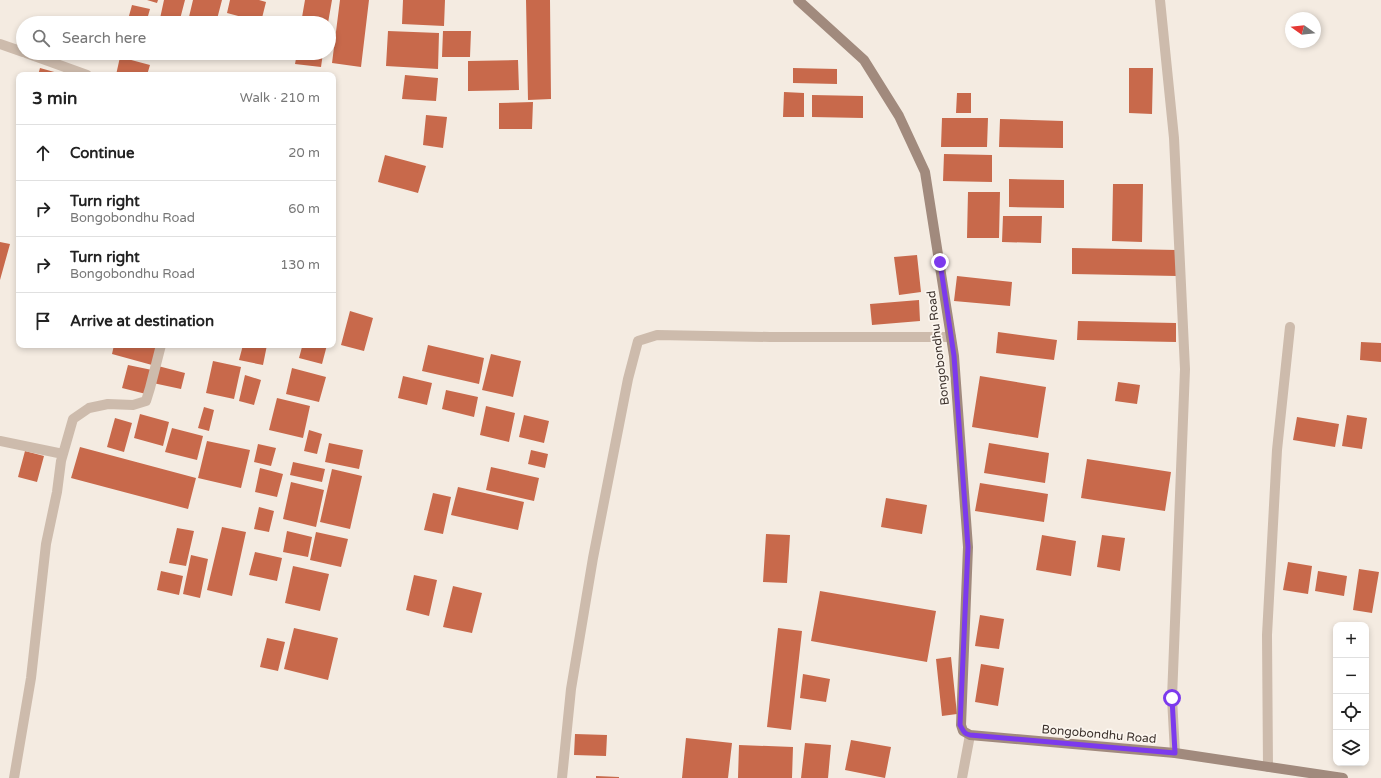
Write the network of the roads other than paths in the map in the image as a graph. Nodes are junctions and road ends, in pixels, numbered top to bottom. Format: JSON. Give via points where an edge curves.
{"nodes":[{"id":1,"x":798,"y":0,"type":"edge"},
{"id":2,"x":1160,"y":0,"type":"edge"},
{"id":3,"x":0,"y":44,"type":"edge"},
{"id":4,"x":16,"y":50,"type":"edge"},
{"id":5,"x":44,"y":60,"type":"edge"},
{"id":6,"x":78,"y":72,"type":"edge"},
{"id":7,"x":1290,"y":327,"type":"dead end"},
{"id":8,"x":951,"y":337,"type":"junction"},
{"id":9,"x":160,"y":348,"type":"edge"},
{"id":10,"x":0,"y":441,"type":"edge"},
{"id":11,"x":63,"y":454,"type":"junction"},
{"id":12,"x":970,"y":735,"type":"junction"},
{"id":13,"x":1175,"y":753,"type":"junction"},
{"id":14,"x":1268,"y":767,"type":"junction"},
{"id":15,"x":14,"y":778,"type":"edge"},
{"id":16,"x":562,"y":778,"type":"edge"},
{"id":17,"x":962,"y":778,"type":"edge"},
{"id":18,"x":1344,"y":778,"type":"edge"}],
"edges":[{"from":1,"to":8,"type":"street","name":"Bongobondhu Road","via":[[864,60],[900,116],[925,172]]},
{"from":2,"to":13,"type":"street","via":[[1174,138],[1185,369],[1172,698]]},
{"from":3,"to":4,"type":"street"},
{"from":5,"to":6,"type":"street"},
{"from":7,"to":14,"type":"street","via":[[1277,450],[1267,634]]},
{"from":8,"to":12,"type":"street","name":"Bongobondhu Road","via":[[968,547],[960,725],[963,731]]},
{"from":8,"to":16,"type":"street","via":[[770,338],[657,335],[638,341],[628,379],[593,558],[571,689]]},
{"from":9,"to":11,"type":"street","via":[[146,401],[134,405],[108,404],[89,408],[73,419]]},
{"from":10,"to":11,"type":"street"},
{"from":11,"to":15,"type":"street","via":[[46,544],[32,678]]},
{"from":12,"to":13,"type":"street","name":"Bongobondhu Road"},
{"from":12,"to":17,"type":"street"},
{"from":13,"to":14,"type":"street","name":"Bongobondhu Road"},
{"from":14,"to":18,"type":"street","name":"Bongobondhu Road"}]}
